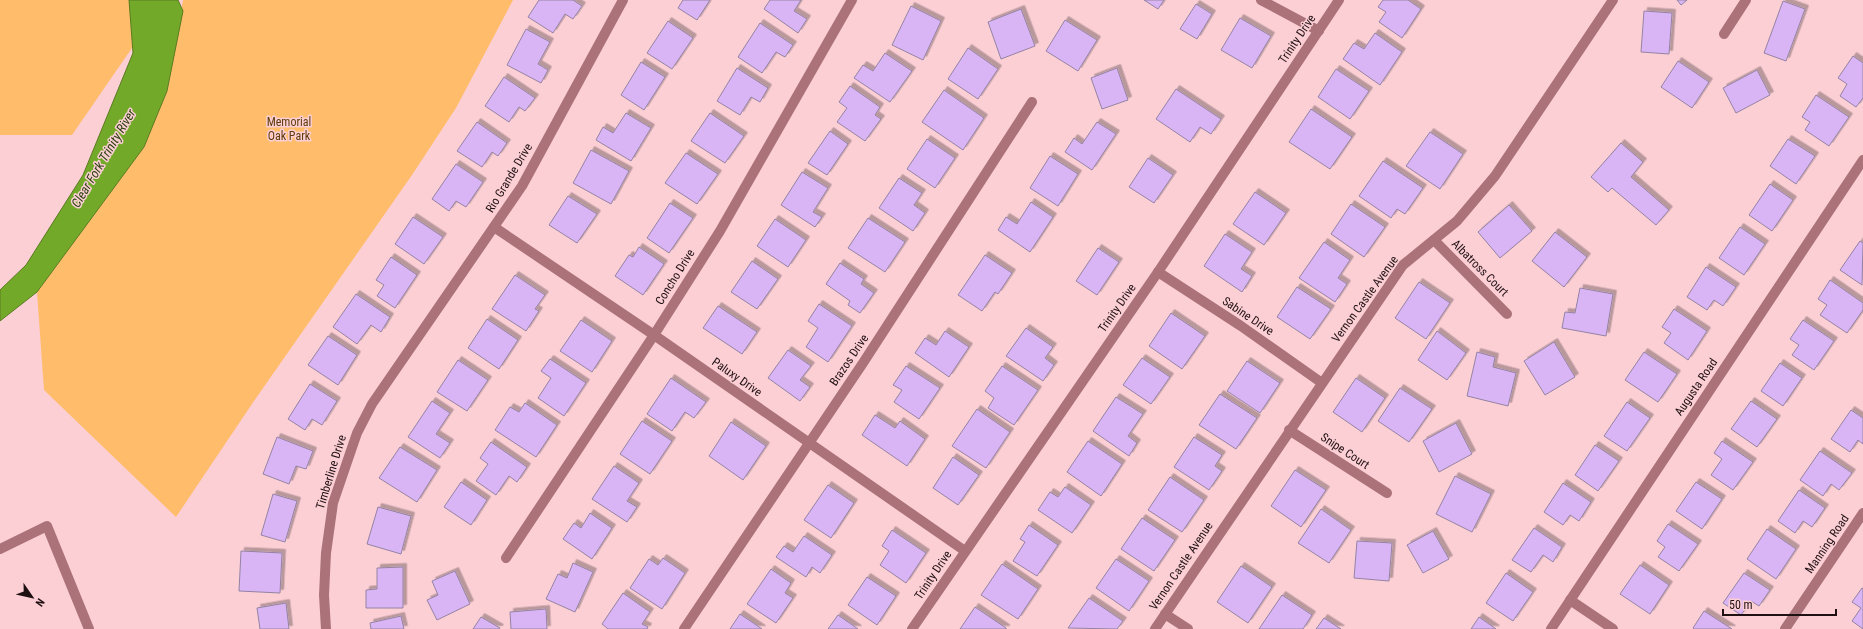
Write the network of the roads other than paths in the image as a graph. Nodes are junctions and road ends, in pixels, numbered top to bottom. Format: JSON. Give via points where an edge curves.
{"nodes":[{"id":1,"x":622,"y":0,"type":"edge"},
{"id":2,"x":852,"y":0,"type":"edge"},
{"id":3,"x":1261,"y":0,"type":"edge"},
{"id":4,"x":1339,"y":0,"type":"edge"},
{"id":5,"x":1614,"y":0,"type":"edge"},
{"id":6,"x":1746,"y":0,"type":"edge"},
{"id":7,"x":1319,"y":31,"type":"junction"},
{"id":8,"x":1724,"y":34,"type":"dead end"},
{"id":9,"x":1032,"y":102,"type":"dead end"},
{"id":10,"x":1863,"y":160,"type":"edge"},
{"id":11,"x":494,"y":227,"type":"junction"},
{"id":12,"x":1434,"y":240,"type":"junction"},
{"id":13,"x":1158,"y":272,"type":"junction"},
{"id":14,"x":1507,"y":314,"type":"dead end"},
{"id":15,"x":654,"y":335,"type":"junction"},
{"id":16,"x":403,"y":360,"type":"joint"},
{"id":17,"x":1322,"y":383,"type":"junction"},
{"id":18,"x":1289,"y":430,"type":"junction"},
{"id":19,"x":809,"y":443,"type":"junction"},
{"id":20,"x":1387,"y":493,"type":"dead end"},
{"id":21,"x":1863,"y":513,"type":"edge"},
{"id":22,"x":0,"y":549,"type":"edge"},
{"id":23,"x":964,"y":551,"type":"junction"},
{"id":24,"x":506,"y":558,"type":"dead end"},
{"id":25,"x":1570,"y":600,"type":"junction"},
{"id":26,"x":1165,"y":614,"type":"junction"},
{"id":27,"x":89,"y":629,"type":"edge"},
{"id":28,"x":326,"y":629,"type":"edge"},
{"id":29,"x":684,"y":629,"type":"edge"},
{"id":30,"x":912,"y":629,"type":"edge"},
{"id":31,"x":1155,"y":629,"type":"edge"},
{"id":32,"x":1188,"y":629,"type":"edge"},
{"id":33,"x":1551,"y":629,"type":"edge"},
{"id":34,"x":1613,"y":629,"type":"edge"},
{"id":35,"x":1785,"y":629,"type":"edge"}],
"edges":[{"from":1,"to":11,"type":"street","name":"Rio Grande Drive","via":[[522,186]]},
{"from":2,"to":15,"type":"street","name":"Concho Drive","via":[[720,231]]},
{"from":3,"to":7,"type":"street"},
{"from":4,"to":7,"type":"street","name":"Trinity Drive"},
{"from":5,"to":12,"type":"street","name":"Vernon Castle Avenue","via":[[1495,176],[1457,221]]},
{"from":6,"to":8,"type":"street"},
{"from":7,"to":13,"type":"street","name":"Trinity Drive"},
{"from":9,"to":19,"type":"street","name":"Brazos Drive"},
{"from":10,"to":25,"type":"street","name":"Augusta Road"},
{"from":11,"to":15,"type":"street","name":"Paluxy Drive"},
{"from":11,"to":16,"type":"street","name":"Rio Grande Drive"},
{"from":12,"to":14,"type":"street","name":"Albatross Court"},
{"from":12,"to":17,"type":"street","name":"Vernon Castle Avenue","via":[[1403,265]]},
{"from":13,"to":17,"type":"street","name":"Sabine Drive"},
{"from":13,"to":23,"type":"street","name":"Trinity Drive"},
{"from":15,"to":19,"type":"street","name":"Paluxy Drive"},
{"from":15,"to":24,"type":"street","name":"Concho Drive"},
{"from":16,"to":28,"type":"street","name":"Timberline Drive","via":[[372,404],[357,433],[333,503],[326,553]]},
{"from":17,"to":18,"type":"street","name":"Vernon Castle Avenue"},
{"from":18,"to":20,"type":"street","name":"Snipe Court"},
{"from":18,"to":26,"type":"street","name":"Vernon Castle Avenue"},
{"from":19,"to":23,"type":"street","name":"Paluxy Drive"},
{"from":19,"to":29,"type":"street","name":"Brazos Drive"},
{"from":21,"to":35,"type":"street","name":"Manning Road"},
{"from":22,"to":27,"type":"street","via":[[46,526]]},
{"from":23,"to":30,"type":"street","name":"Trinity Drive"},
{"from":25,"to":33,"type":"street","name":"Augusta Road"},
{"from":25,"to":34,"type":"street"},
{"from":26,"to":31,"type":"street","name":"Vernon Castle Avenue"},
{"from":26,"to":32,"type":"street"}]}
